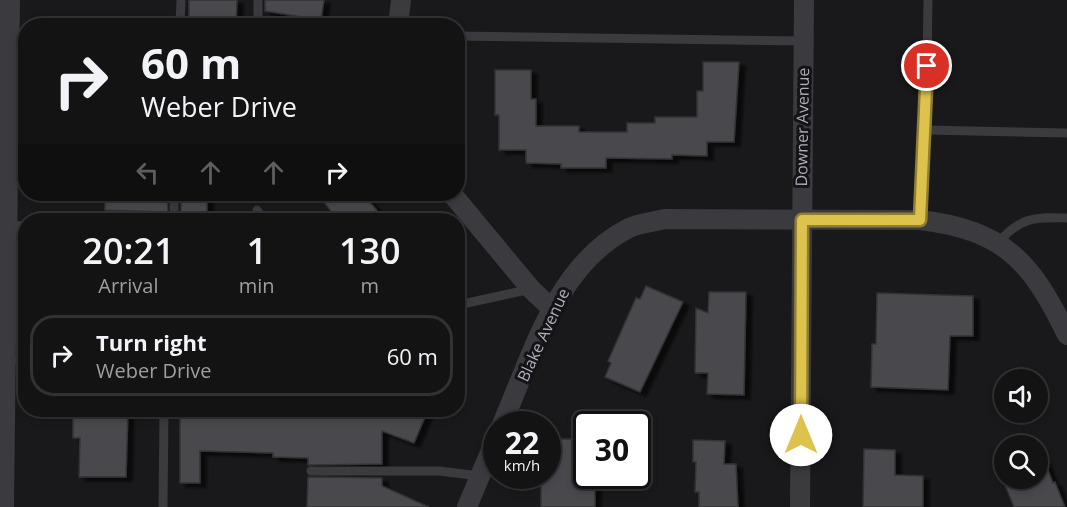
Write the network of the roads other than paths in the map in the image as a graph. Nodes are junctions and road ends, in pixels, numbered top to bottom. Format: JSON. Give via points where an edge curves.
{"nodes":[{"id":1,"x":10,"y":0,"type":"edge"},
{"id":2,"x":180,"y":0,"type":"edge"},
{"id":3,"x":258,"y":0,"type":"edge"},
{"id":4,"x":401,"y":0,"type":"edge"},
{"id":5,"x":804,"y":0,"type":"edge"},
{"id":6,"x":928,"y":0,"type":"edge"},
{"id":7,"x":180,"y":18,"type":"edge"},
{"id":8,"x":258,"y":18,"type":"edge"},
{"id":9,"x":399,"y":18,"type":"edge"},
{"id":10,"x":465,"y":36,"type":"edge"},
{"id":11,"x":803,"y":41,"type":"junction"},
{"id":12,"x":17,"y":80,"type":"edge"},
{"id":13,"x":926,"y":130,"type":"junction"},
{"id":14,"x":1067,"y":133,"type":"edge"},
{"id":15,"x":3,"y":196,"type":"edge"},
{"id":16,"x":174,"y":201,"type":"edge"},
{"id":17,"x":458,"y":201,"type":"edge"},
{"id":18,"x":174,"y":209,"type":"dead end"},
{"id":19,"x":257,"y":210,"type":"dead end"},
{"id":20,"x":258,"y":213,"type":"edge"},
{"id":21,"x":1067,"y":218,"type":"edge"},
{"id":22,"x":802,"y":220,"type":"junction"},
{"id":23,"x":920,"y":220,"type":"junction"},
{"id":24,"x":16,"y":226,"type":"edge"},
{"id":25,"x":998,"y":243,"type":"junction"},
{"id":26,"x":3,"y":270,"type":"edge"},
{"id":27,"x":531,"y":289,"type":"junction"},
{"id":28,"x":465,"y":303,"type":"edge"},
{"id":29,"x":552,"y":309,"type":"junction"},
{"id":30,"x":1067,"y":335,"type":"edge"},
{"id":31,"x":5,"y":360,"type":"junction"},
{"id":32,"x":18,"y":361,"type":"edge"},
{"id":33,"x":508,"y":411,"type":"edge"},
{"id":34,"x":164,"y":417,"type":"edge"},
{"id":35,"x":483,"y":469,"type":"edge"},
{"id":36,"x":311,"y":471,"type":"dead end"},
{"id":37,"x":480,"y":476,"type":"junction"},
{"id":38,"x":4,"y":507,"type":"edge"},
{"id":39,"x":163,"y":507,"type":"edge"},
{"id":40,"x":467,"y":507,"type":"edge"},
{"id":41,"x":800,"y":507,"type":"edge"}],
"edges":[{"from":1,"to":12,"type":"street"},
{"from":2,"to":7,"type":"lane"},
{"from":3,"to":8,"type":"lane"},
{"from":4,"to":9,"type":"street"},
{"from":5,"to":11,"type":"street","name":"Downer Avenue"},
{"from":6,"to":13,"type":"lane"},
{"from":10,"to":11,"type":"lane"},
{"from":11,"to":22,"type":"street","name":"Downer Avenue"},
{"from":12,"to":15,"type":"street"},
{"from":13,"to":14,"type":"lane"},
{"from":13,"to":23,"type":"lane"},
{"from":15,"to":24,"type":"street"},
{"from":16,"to":18,"type":"lane"},
{"from":17,"to":27,"type":"street"},
{"from":19,"to":20,"type":"lane"},
{"from":21,"to":25,"type":"lane","via":[[1035,217],[1010,229]]},
{"from":22,"to":23,"type":"street","name":"Blake Avenue"},
{"from":22,"to":29,"type":"street","name":"Blake Avenue","via":[[664,219],[630,227],[595,250],[571,276]]},
{"from":22,"to":41,"type":"street","name":"Downer Avenue"},
{"from":23,"to":25,"type":"street","name":"Blake Avenue","via":[[952,224]]},
{"from":24,"to":26,"type":"street"},
{"from":25,"to":30,"type":"street","name":"Blake Avenue","via":[[1020,259],[1047,294]]},
{"from":26,"to":31,"type":"street"},
{"from":27,"to":28,"type":"lane"},
{"from":27,"to":29,"type":"street"},
{"from":29,"to":33,"type":"street","name":"Blake Avenue"},
{"from":31,"to":32,"type":"lane"},
{"from":31,"to":38,"type":"street"},
{"from":34,"to":39,"type":"lane"},
{"from":35,"to":37,"type":"street"},
{"from":36,"to":37,"type":"lane","via":[[439,471]]},
{"from":37,"to":40,"type":"street"}]}
